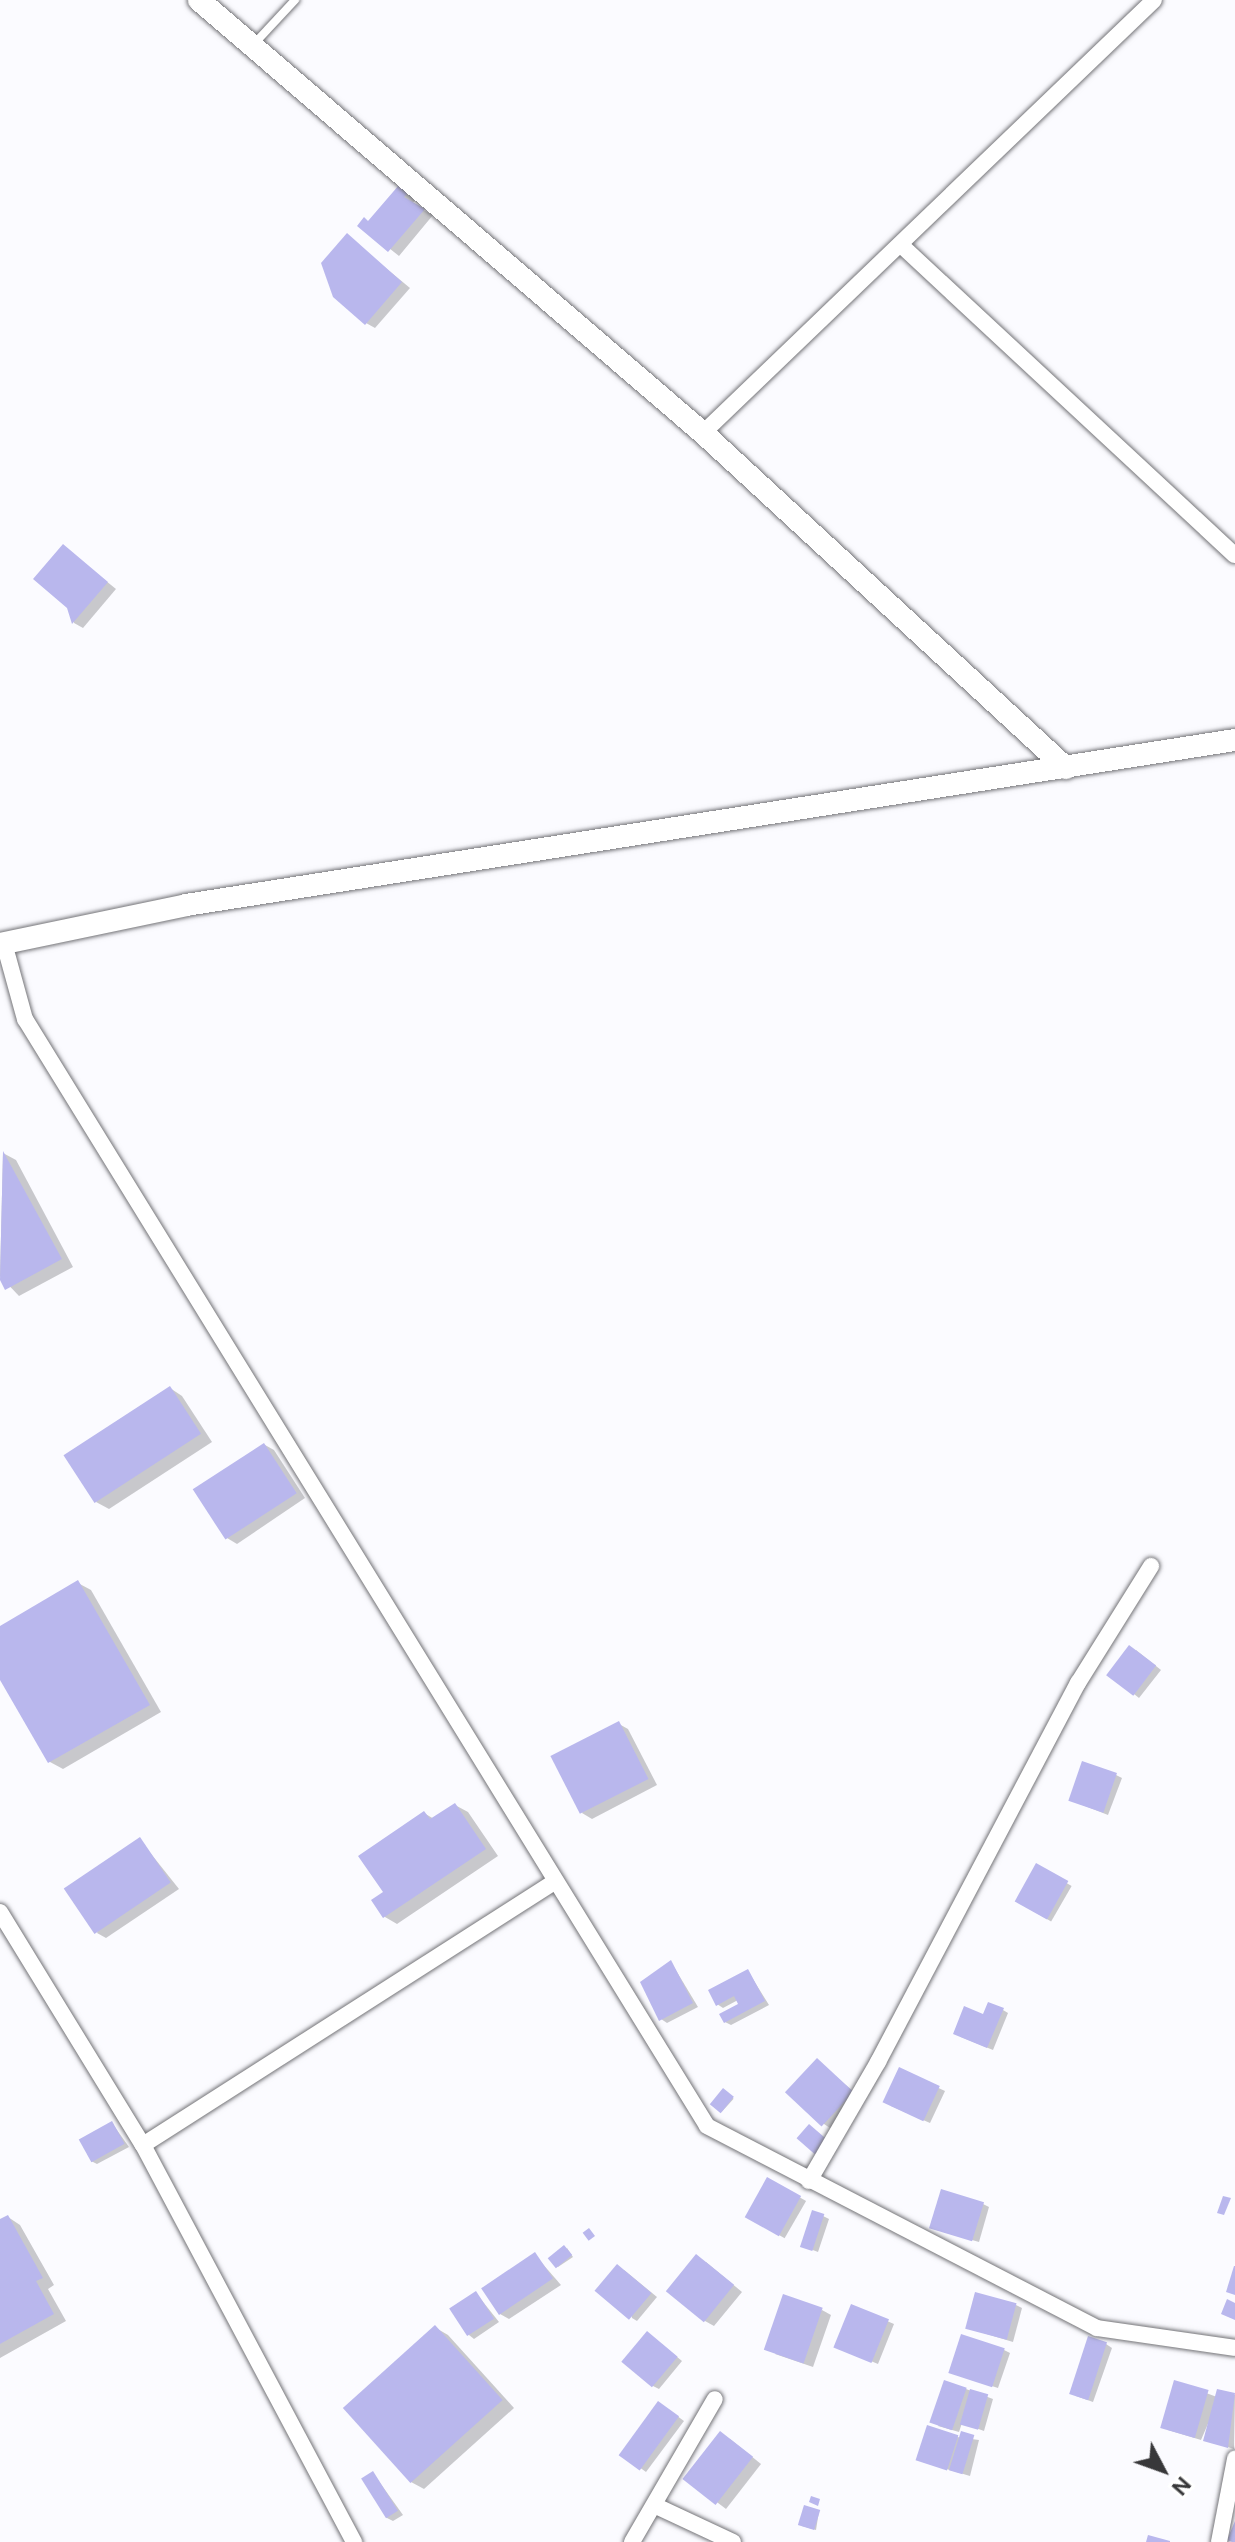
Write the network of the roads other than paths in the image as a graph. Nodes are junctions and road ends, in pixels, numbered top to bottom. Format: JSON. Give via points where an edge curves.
{"nodes":[{"id":1,"x":199,"y":0,"type":"edge"},
{"id":2,"x":295,"y":0,"type":"edge"},
{"id":3,"x":1154,"y":0,"type":"edge"},
{"id":4,"x":252,"y":45,"type":"junction"},
{"id":5,"x":902,"y":246,"type":"junction"},
{"id":6,"x":703,"y":433,"type":"junction"},
{"id":7,"x":1235,"y":555,"type":"edge"},
{"id":8,"x":1235,"y":740,"type":"edge"},
{"id":9,"x":1066,"y":768,"type":"junction"},
{"id":10,"x":2,"y":943,"type":"edge"},
{"id":11,"x":1151,"y":1566,"type":"dead end"},
{"id":12,"x":555,"y":1882,"type":"junction"},
{"id":13,"x":0,"y":1912,"type":"edge"},
{"id":14,"x":143,"y":2145,"type":"junction"},
{"id":15,"x":809,"y":2181,"type":"junction"},
{"id":16,"x":1235,"y":2348,"type":"edge"},
{"id":17,"x":715,"y":2399,"type":"dead end"},
{"id":18,"x":1235,"y":2459,"type":"edge"},
{"id":19,"x":656,"y":2506,"type":"junction"},
{"id":20,"x":354,"y":2542,"type":"edge"},
{"id":21,"x":632,"y":2542,"type":"edge"},
{"id":22,"x":733,"y":2542,"type":"edge"},
{"id":23,"x":1219,"y":2542,"type":"edge"}],
"edges":[{"from":1,"to":4,"type":"main road"},
{"from":2,"to":4,"type":"lane"},
{"from":3,"to":5,"type":"street"},
{"from":4,"to":6,"type":"main road"},
{"from":5,"to":6,"type":"street"},
{"from":5,"to":7,"type":"street"},
{"from":6,"to":9,"type":"main road"},
{"from":8,"to":9,"type":"main road"},
{"from":9,"to":10,"type":"main road","via":[[202,902]]},
{"from":10,"to":12,"type":"street","via":[[25,1019]]},
{"from":11,"to":15,"type":"street","via":[[1078,1683],[878,2062]]},
{"from":12,"to":14,"type":"street"},
{"from":12,"to":15,"type":"street","via":[[707,2126]]},
{"from":13,"to":14,"type":"street"},
{"from":14,"to":20,"type":"street"},
{"from":15,"to":16,"type":"street","via":[[1097,2328]]},
{"from":17,"to":19,"type":"street"},
{"from":18,"to":23,"type":"street"},
{"from":19,"to":21,"type":"street"},
{"from":19,"to":22,"type":"street"}]}
